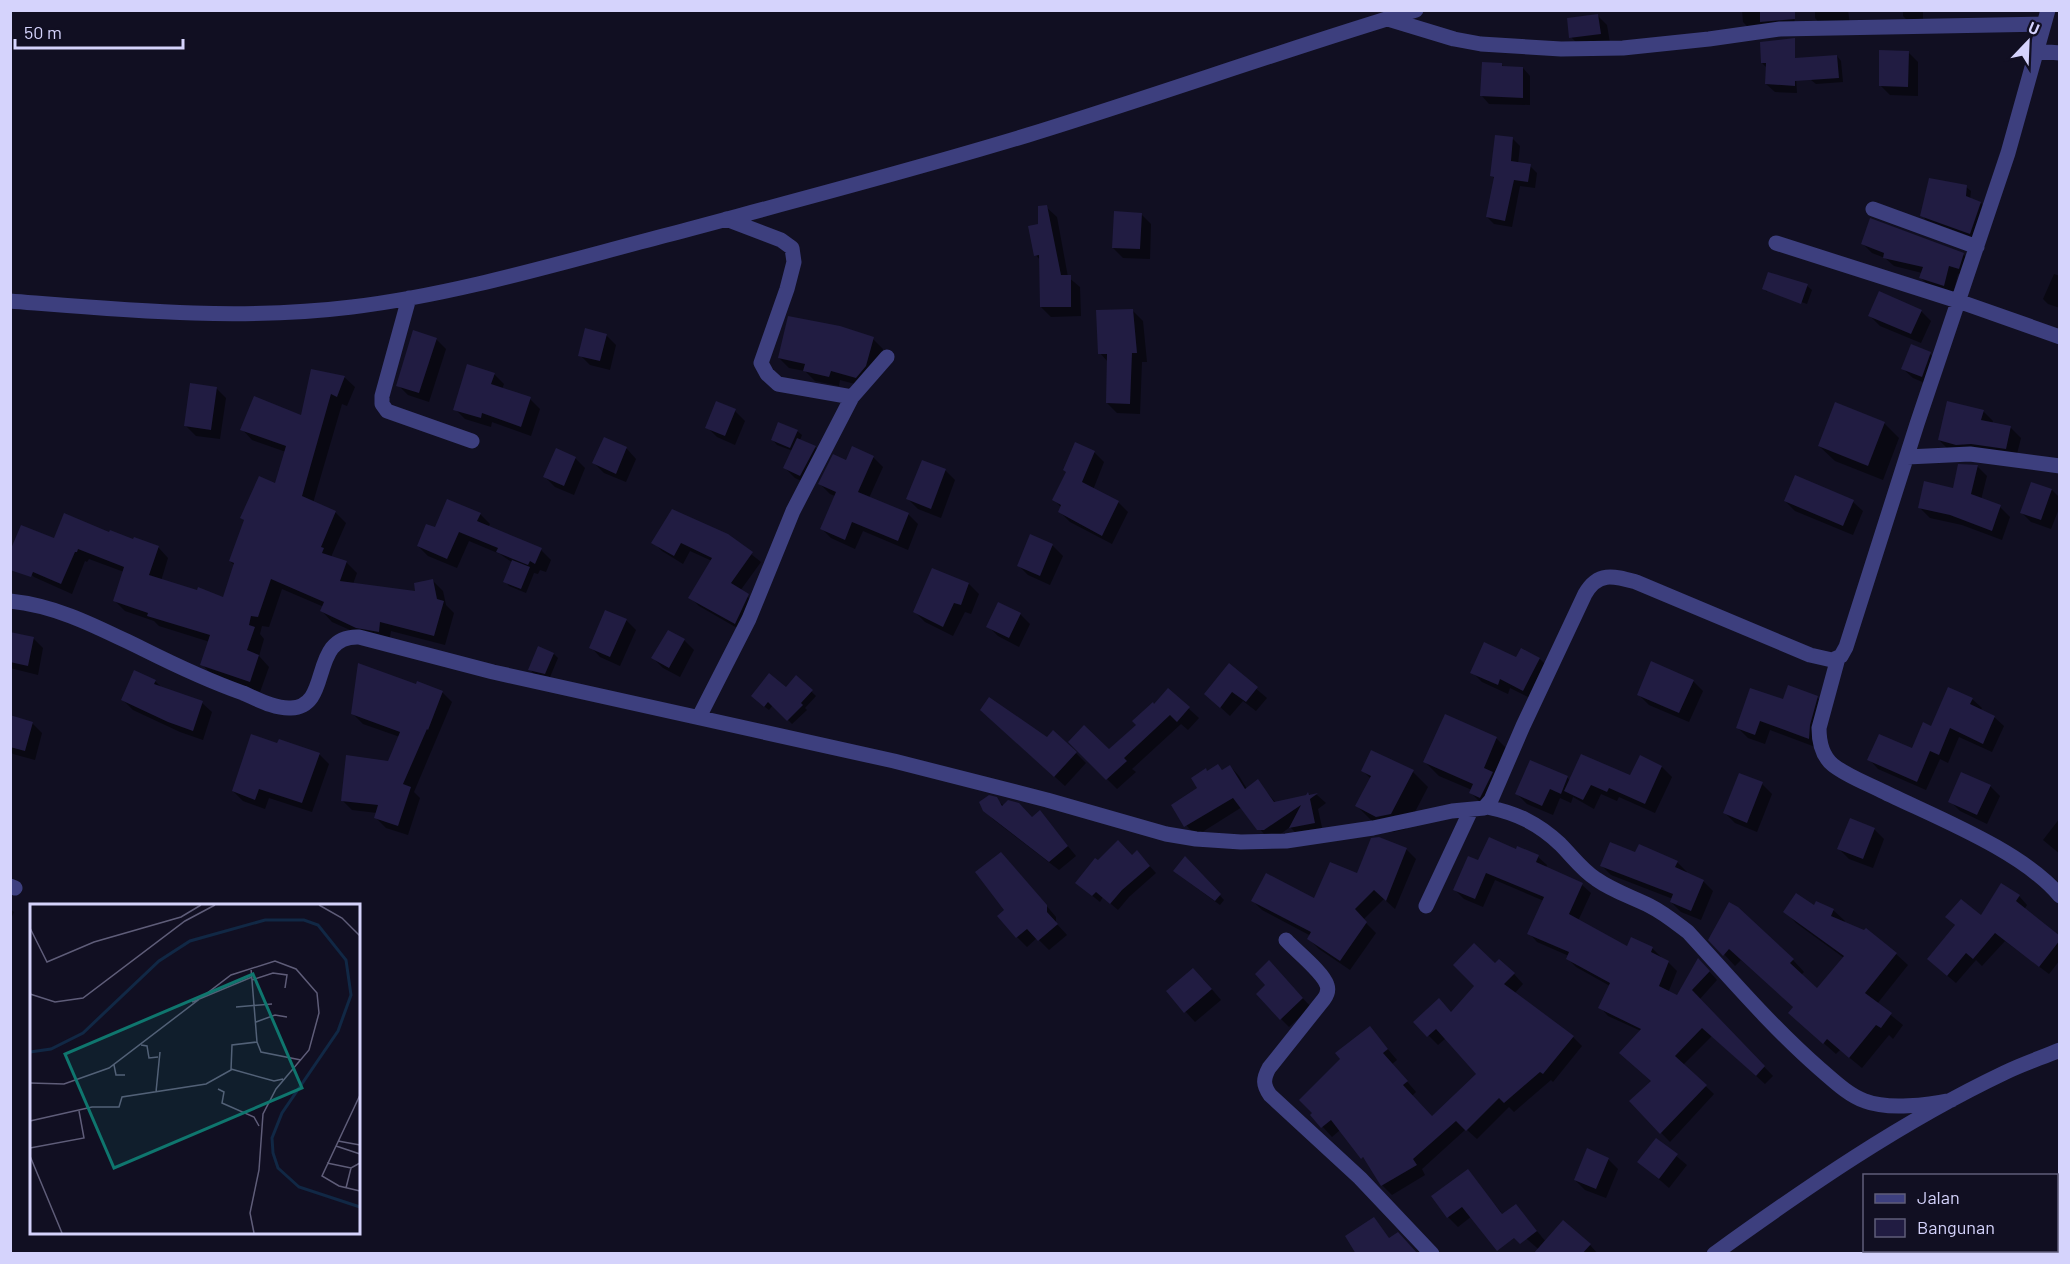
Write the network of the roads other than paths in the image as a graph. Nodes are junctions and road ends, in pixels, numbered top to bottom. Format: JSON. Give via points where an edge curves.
{"nodes":[{"id":1,"x":1416,"y":10,"type":"edge"},
{"id":2,"x":2046,"y":17,"type":"edge"},
{"id":3,"x":1388,"y":19,"type":"junction"},
{"id":4,"x":2036,"y":51,"type":"junction"},
{"id":5,"x":2060,"y":52,"type":"edge"},
{"id":6,"x":1873,"y":209,"type":"dead end"},
{"id":7,"x":726,"y":219,"type":"junction"},
{"id":8,"x":1776,"y":243,"type":"dead end"},
{"id":9,"x":1977,"y":247,"type":"junction"},
{"id":10,"x":409,"y":298,"type":"junction"},
{"id":11,"x":10,"y":301,"type":"edge"},
{"id":12,"x":1958,"y":301,"type":"junction"},
{"id":13,"x":2060,"y":337,"type":"edge"},
{"id":14,"x":887,"y":357,"type":"dead end"},
{"id":15,"x":852,"y":398,"type":"junction"},
{"id":16,"x":471,"y":441,"type":"dead end"},
{"id":17,"x":1907,"y":457,"type":"junction"},
{"id":18,"x":2060,"y":466,"type":"edge"},
{"id":19,"x":10,"y":601,"type":"edge"},
{"id":20,"x":1838,"y":658,"type":"junction"},
{"id":21,"x":699,"y":717,"type":"junction"},
{"id":22,"x":1487,"y":807,"type":"junction"},
{"id":23,"x":1471,"y":810,"type":"junction"},
{"id":24,"x":2060,"y":896,"type":"edge"},
{"id":25,"x":1426,"y":906,"type":"dead end"},
{"id":26,"x":1286,"y":940,"type":"dead end"},
{"id":27,"x":2060,"y":1050,"type":"edge"},
{"id":28,"x":1952,"y":1100,"type":"junction"},
{"id":29,"x":1432,"y":1254,"type":"edge"},
{"id":30,"x":1714,"y":1254,"type":"edge"}],
"edges":[{"from":1,"to":3,"type":"street"},
{"from":2,"to":3,"type":"street","via":[[1780,28],[1623,48],[1561,49],[1481,44]]},
{"from":2,"to":4,"type":"street"},
{"from":3,"to":7,"type":"street","via":[[1025,136]]},
{"from":4,"to":5,"type":"street"},
{"from":4,"to":9,"type":"street"},
{"from":6,"to":9,"type":"street"},
{"from":7,"to":10,"type":"street"},
{"from":7,"to":15,"type":"street","via":[[782,240],[792,248],[794,262],[787,289],[761,363],[767,374],[778,384]]},
{"from":8,"to":12,"type":"street"},
{"from":9,"to":12,"type":"street"},
{"from":10,"to":11,"type":"street","via":[[271,314],[135,311]]},
{"from":10,"to":16,"type":"street","via":[[382,404],[387,411]]},
{"from":12,"to":13,"type":"street"},
{"from":12,"to":17,"type":"street"},
{"from":14,"to":15,"type":"street"},
{"from":15,"to":21,"type":"street","via":[[793,511],[749,619]]},
{"from":17,"to":18,"type":"street","via":[[1970,454]]},
{"from":17,"to":20,"type":"street","via":[[1846,647]]},
{"from":19,"to":21,"type":"street","via":[[32,603],[88,622],[214,683],[277,706],[290,708],[309,700],[332,648],[339,639],[349,636]]},
{"from":20,"to":22,"type":"street","via":[[1810,654],[1636,582],[1606,577],[1597,580],[1585,594]]},
{"from":20,"to":24,"type":"street","via":[[1819,728],[1825,757],[1870,785],[1994,845],[2035,872]]},
{"from":21,"to":23,"type":"street","via":[[948,774],[1196,839],[1286,841]]},
{"from":22,"to":23,"type":"street"},
{"from":22,"to":28,"type":"street","via":[[1524,817],[1540,826],[1585,872],[1681,926],[1809,1059],[1864,1101],[1932,1104]]},
{"from":23,"to":25,"type":"street"},
{"from":26,"to":29,"type":"street","via":[[1321,976],[1328,991],[1269,1068],[1264,1081],[1266,1089],[1360,1178]]},
{"from":27,"to":28,"type":"street"},
{"from":28,"to":30,"type":"street","via":[[1832,1171]]}]}
